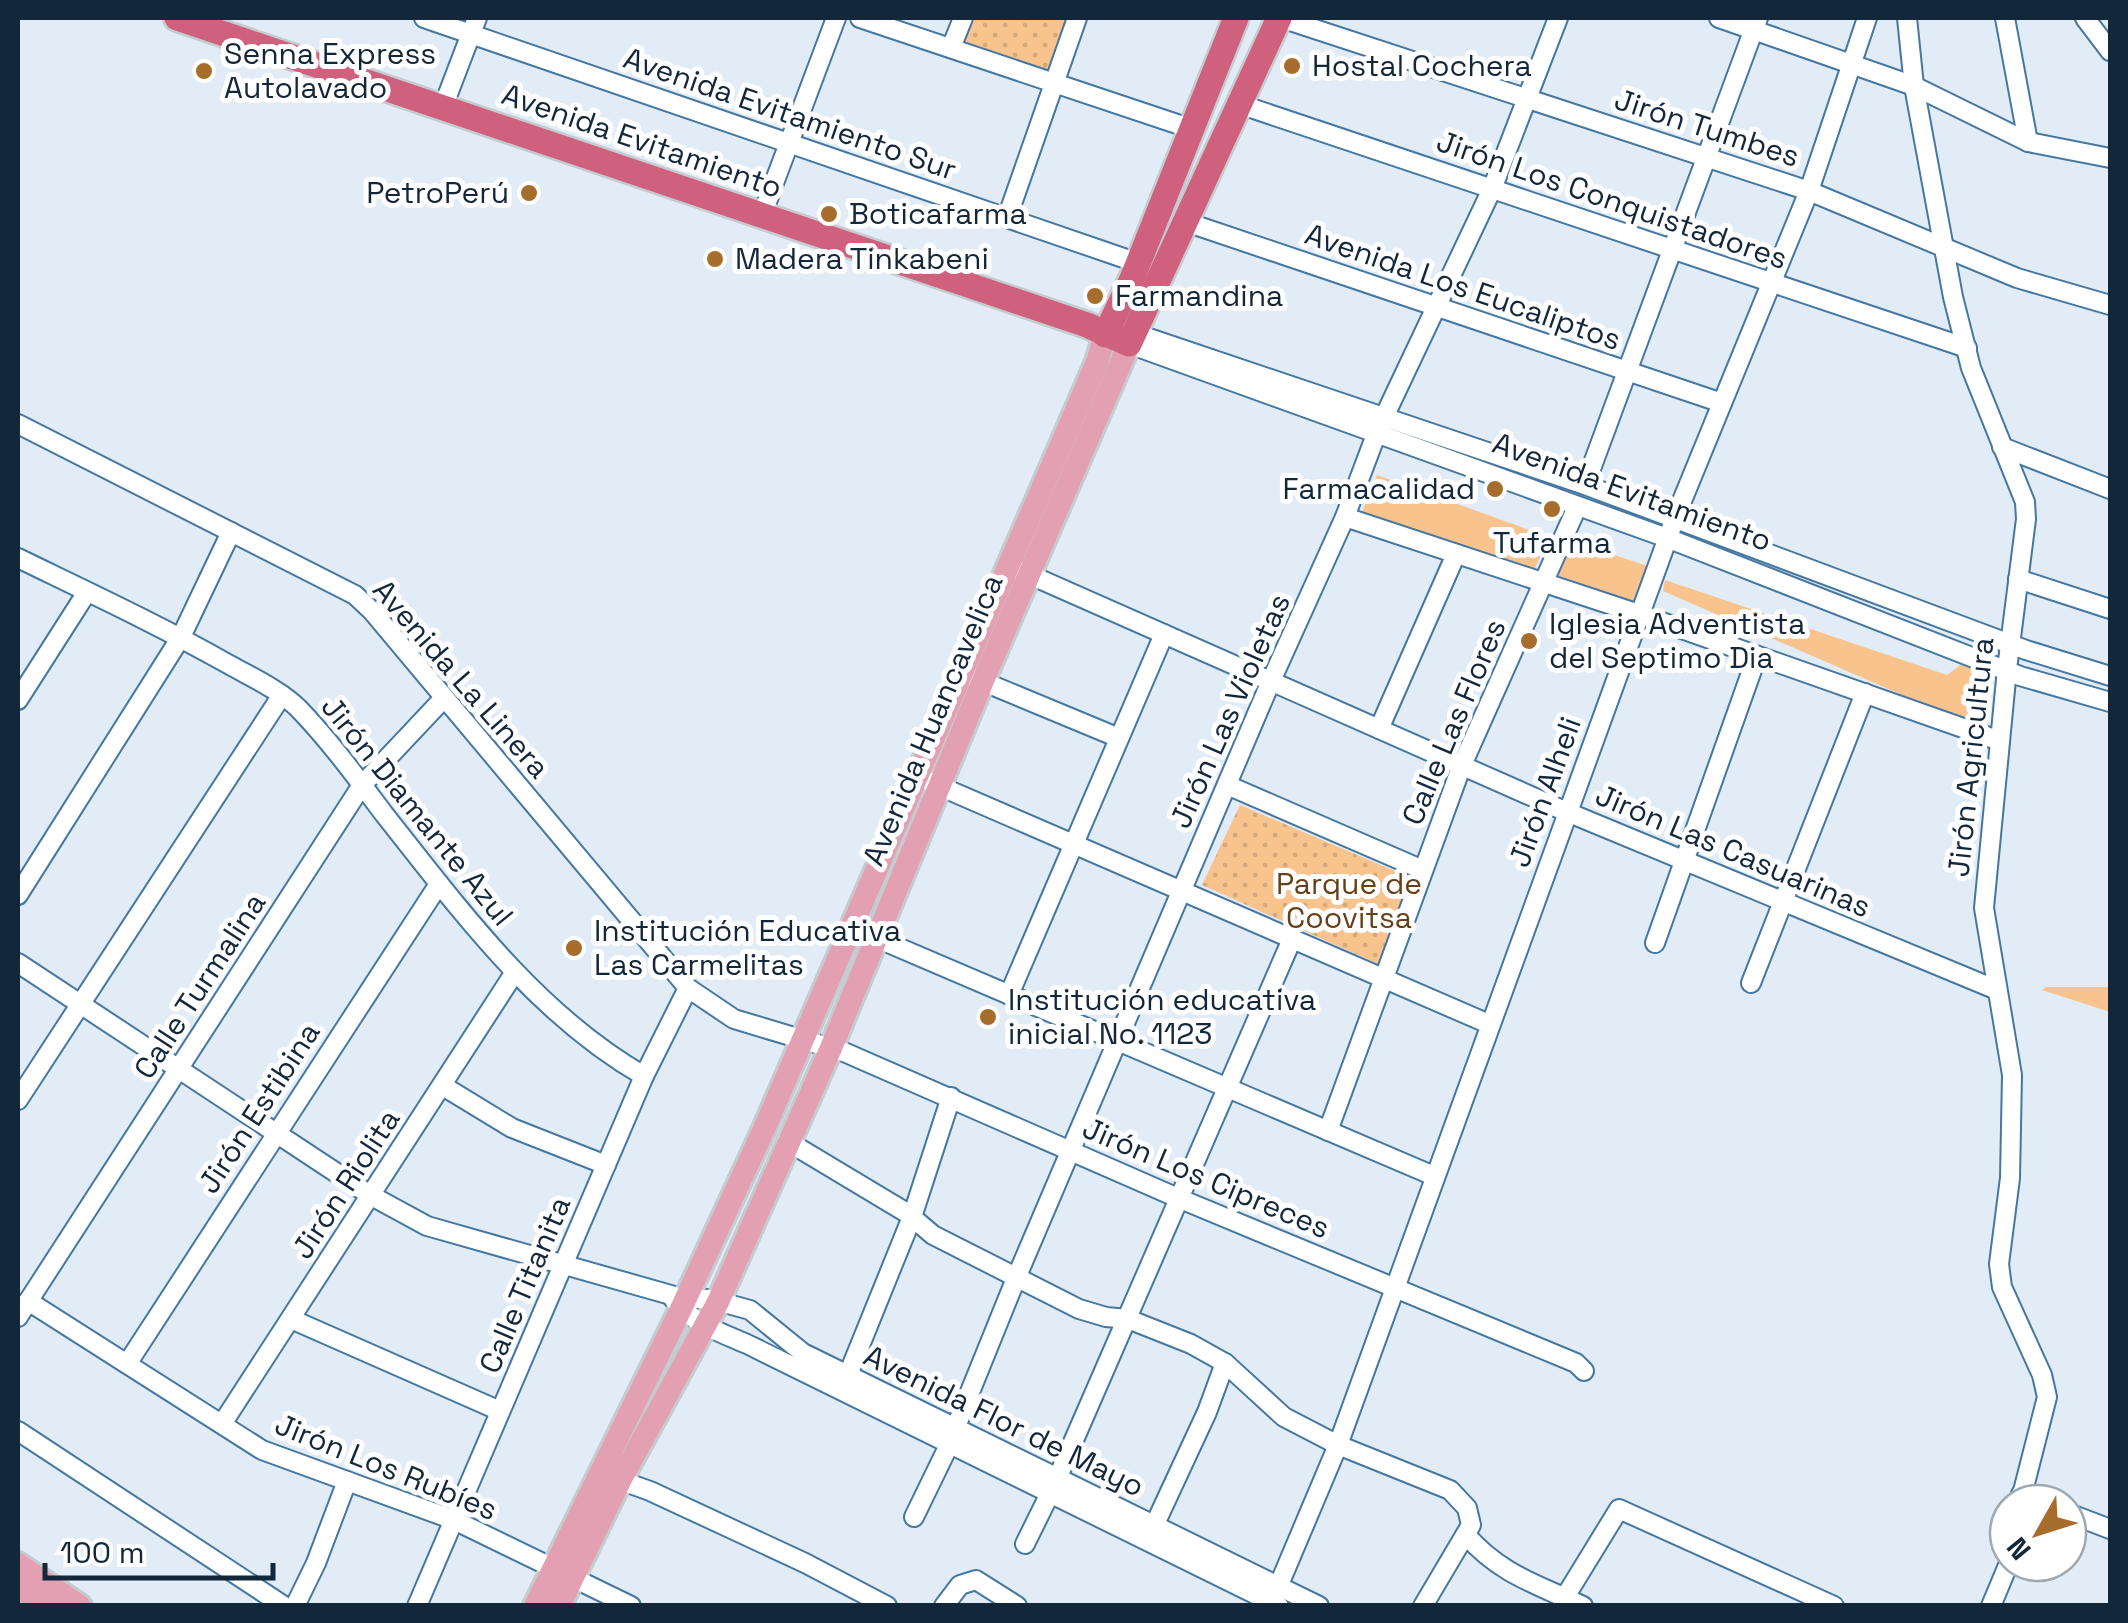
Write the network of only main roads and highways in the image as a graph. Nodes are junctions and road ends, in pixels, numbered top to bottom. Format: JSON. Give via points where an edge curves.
{"nodes":[{"id":1,"x":177,"y":18,"type":"edge"},
{"id":2,"x":1236,"y":18,"type":"edge"},
{"id":3,"x":1280,"y":18,"type":"edge"},
{"id":4,"x":230,"y":26,"type":"edge"},
{"id":5,"x":1113,"y":332,"type":"junction"},
{"id":6,"x":973,"y":678,"type":"junction"},
{"id":7,"x":864,"y":932,"type":"junction"},
{"id":8,"x":609,"y":1476,"type":"junction"},
{"id":9,"x":18,"y":1564,"type":"edge"},
{"id":10,"x":563,"y":1572,"type":"junction"},
{"id":11,"x":18,"y":1586,"type":"edge"},
{"id":12,"x":46,"y":1606,"type":"edge"},
{"id":13,"x":80,"y":1606,"type":"edge"},
{"id":14,"x":535,"y":1606,"type":"edge"},
{"id":15,"x":560,"y":1606,"type":"edge"}],
"edges":[{"from":1,"to":4,"type":"highway","name":"Avenida Evitamiento"},
{"from":2,"to":5,"type":"highway","name":"Avenida Huancavelica"},
{"from":3,"to":5,"type":"highway","name":"Avenida Huancavelica","via":[[1186,222]]},
{"from":4,"to":5,"type":"highway","name":"Avenida Evitamiento","via":[[442,107]]},
{"from":5,"to":6,"type":"main road","name":"Avenida Huancavelica"},
{"from":6,"to":7,"type":"main road","name":"Avenida Huancavelica","via":[[918,776]]},
{"from":6,"to":7,"type":"main road","name":"Avenida Huancavelica","via":[[940,787]]},
{"from":7,"to":8,"type":"main road","name":"Avenida Huancavelica","via":[[803,1041],[678,1301]]},
{"from":7,"to":8,"type":"main road","name":"Avenida Huancavelica","via":[[831,1048],[718,1302]]},
{"from":8,"to":10,"type":"main road","name":"Avenida Huancavelica"},
{"from":9,"to":13,"type":"main road"},
{"from":10,"to":14,"type":"main road","name":"Avenida Huancavelica"},
{"from":10,"to":15,"type":"main road","name":"Avenida Huancavelica"},
{"from":11,"to":12,"type":"main road"}]}
